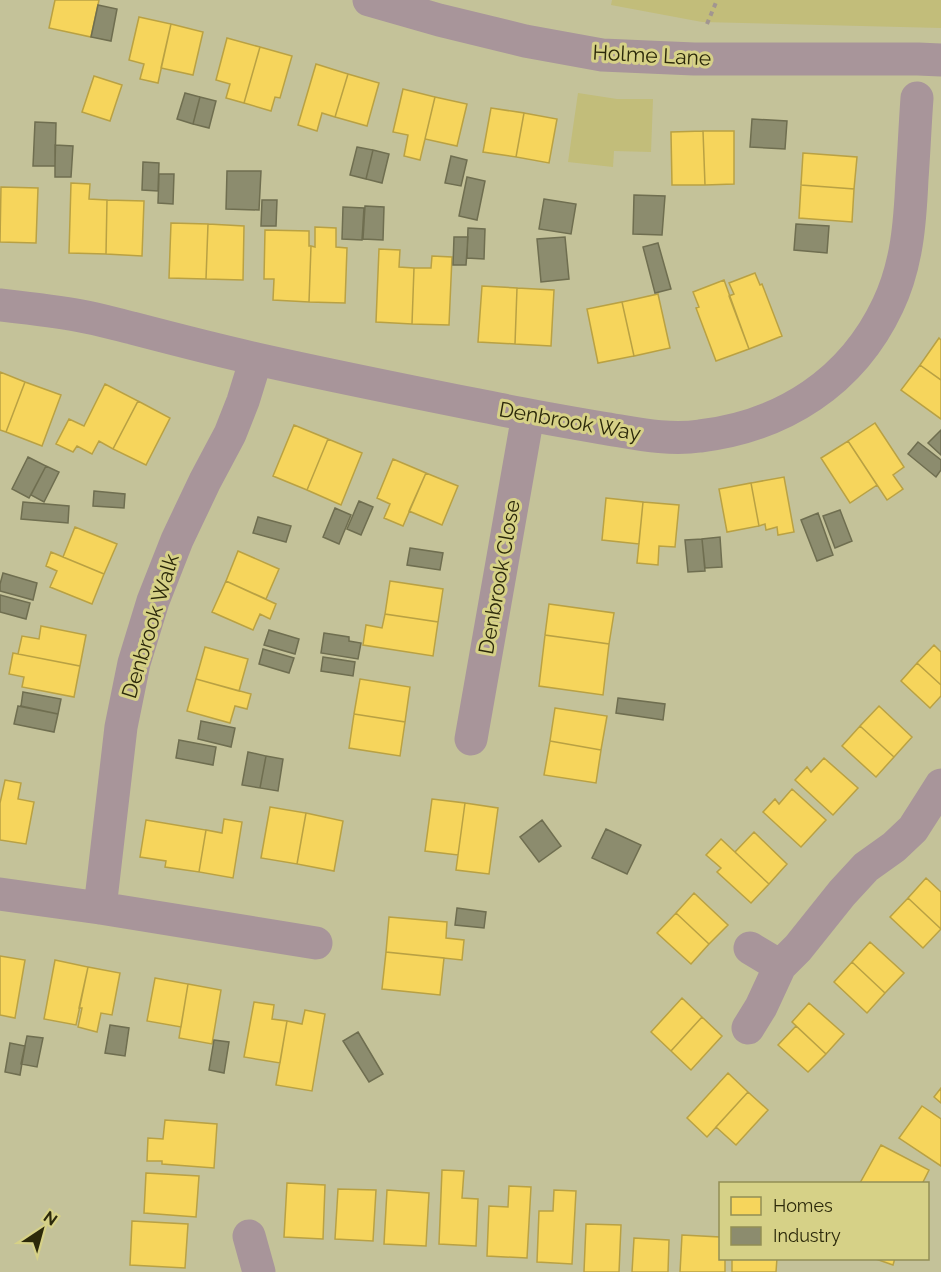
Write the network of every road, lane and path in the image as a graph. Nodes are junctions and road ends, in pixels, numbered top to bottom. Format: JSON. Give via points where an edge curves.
{"nodes":[{"id":1,"x":369,"y":0,"type":"edge"},
{"id":2,"x":941,"y":60,"type":"edge"},
{"id":3,"x":917,"y":98,"type":"dead end"},
{"id":4,"x":0,"y":305,"type":"edge"},
{"id":5,"x":256,"y":359,"type":"junction"},
{"id":6,"x":528,"y":415,"type":"junction"},
{"id":7,"x":471,"y":739,"type":"dead end"},
{"id":8,"x":941,"y":785,"type":"edge"},
{"id":9,"x":0,"y":894,"type":"edge"},
{"id":10,"x":100,"y":908,"type":"junction"},
{"id":11,"x":316,"y":943,"type":"dead end"},
{"id":12,"x":750,"y":948,"type":"dead end"},
{"id":13,"x":780,"y":966,"type":"junction"},
{"id":14,"x":748,"y":1028,"type":"dead end"},
{"id":15,"x":249,"y":1236,"type":"dead end"},
{"id":16,"x":259,"y":1272,"type":"edge"}],
"edges":[{"from":1,"to":2,"type":"street","name":"Holme Lane","via":[[514,39],[602,55]]},
{"from":3,"to":6,"type":"street","name":"Denbrook Way","via":[[905,254],[888,305],[875,329],[842,371],[775,417],[749,427],[696,437],[642,435]]},
{"from":4,"to":5,"type":"street","name":"Denbrook Way","via":[[82,316]]},
{"from":5,"to":6,"type":"street","name":"Denbrook Way"},
{"from":5,"to":10,"type":"street","name":"Denbrook Walk","via":[[230,434],[177,540],[134,663],[121,727]]},
{"from":6,"to":7,"type":"street","name":"Denbrook Close"},
{"from":8,"to":13,"type":"street","via":[[913,829],[866,867]]},
{"from":9,"to":10,"type":"street"},
{"from":10,"to":11,"type":"street"},
{"from":12,"to":13,"type":"street"},
{"from":13,"to":14,"type":"street"},
{"from":15,"to":16,"type":"street"}]}
